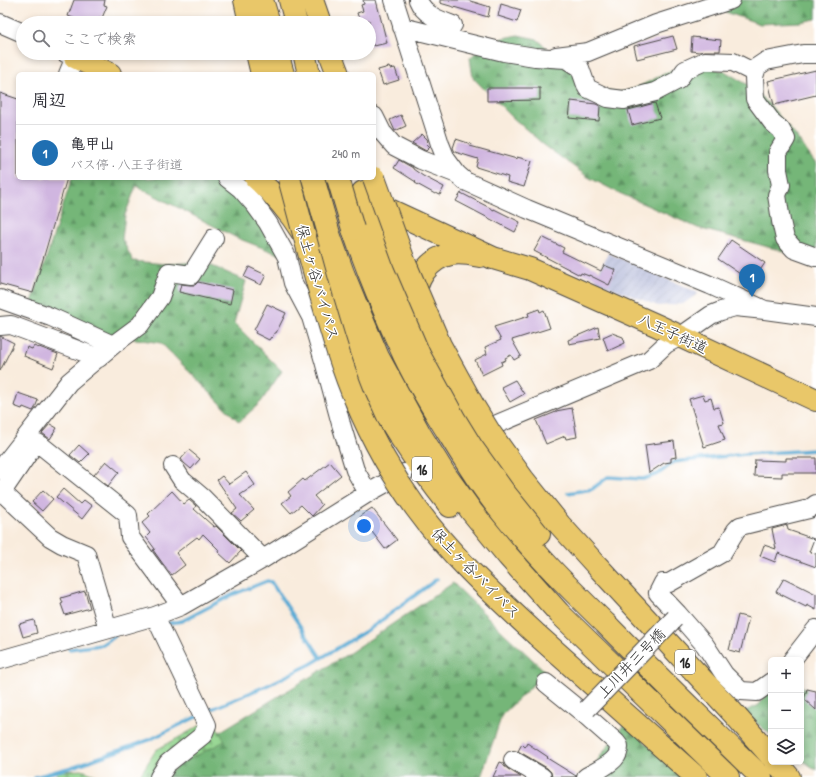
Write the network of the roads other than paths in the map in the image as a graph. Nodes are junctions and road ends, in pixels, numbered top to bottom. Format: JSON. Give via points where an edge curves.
{"nodes":[{"id":1,"x":245,"y":0,"type":"edge"},
{"id":2,"x":249,"y":0,"type":"edge"},
{"id":3,"x":262,"y":0,"type":"edge"},
{"id":4,"x":290,"y":0,"type":"edge"},
{"id":5,"x":305,"y":0,"type":"edge"},
{"id":6,"x":312,"y":0,"type":"edge"},
{"id":7,"x":394,"y":0,"type":"edge"},
{"id":8,"x":418,"y":0,"type":"edge"},
{"id":9,"x":731,"y":0,"type":"edge"},
{"id":10,"x":248,"y":16,"type":"edge"},
{"id":11,"x":253,"y":16,"type":"edge"},
{"id":12,"x":267,"y":16,"type":"edge"},
{"id":13,"x":294,"y":16,"type":"edge"},
{"id":14,"x":309,"y":16,"type":"edge"},
{"id":15,"x":318,"y":16,"type":"edge"},
{"id":16,"x":0,"y":22,"type":"edge"},
{"id":17,"x":453,"y":25,"type":"dead end"},
{"id":18,"x":402,"y":27,"type":"junction"},
{"id":19,"x":16,"y":30,"type":"edge"},
{"id":20,"x":816,"y":54,"type":"edge"},
{"id":21,"x":535,"y":57,"type":"junction"},
{"id":22,"x":306,"y":60,"type":"edge"},
{"id":23,"x":321,"y":60,"type":"edge"},
{"id":24,"x":333,"y":60,"type":"edge"},
{"id":25,"x":69,"y":62,"type":"edge"},
{"id":26,"x":92,"y":72,"type":"edge"},
{"id":27,"x":103,"y":72,"type":"edge"},
{"id":28,"x":309,"y":72,"type":"edge"},
{"id":29,"x":324,"y":72,"type":"edge"},
{"id":30,"x":337,"y":72,"type":"edge"},
{"id":31,"x":755,"y":73,"type":"junction"},
{"id":32,"x":376,"y":120,"type":"edge"},
{"id":33,"x":457,"y":174,"type":"junction"},
{"id":34,"x":229,"y":180,"type":"edge"},
{"id":35,"x":258,"y":180,"type":"edge"},
{"id":36,"x":290,"y":180,"type":"edge"},
{"id":37,"x":314,"y":180,"type":"edge"},
{"id":38,"x":331,"y":180,"type":"edge"},
{"id":39,"x":339,"y":180,"type":"edge"},
{"id":40,"x":343,"y":180,"type":"edge"},
{"id":41,"x":368,"y":185,"type":"edge"},
{"id":42,"x":214,"y":238,"type":"dead end"},
{"id":43,"x":816,"y":257,"type":"edge"},
{"id":44,"x":493,"y":258,"type":"junction"},
{"id":45,"x":530,"y":269,"type":"junction"},
{"id":46,"x":327,"y":281,"type":"junction"},
{"id":47,"x":0,"y":299,"type":"edge"},
{"id":48,"x":765,"y":310,"type":"junction"},
{"id":49,"x":816,"y":317,"type":"edge"},
{"id":50,"x":412,"y":322,"type":"junction"},
{"id":51,"x":0,"y":326,"type":"edge"},
{"id":52,"x":681,"y":336,"type":"junction"},
{"id":53,"x":113,"y":345,"type":"junction"},
{"id":54,"x":99,"y":358,"type":"junction"},
{"id":55,"x":816,"y":400,"type":"edge"},
{"id":56,"x":483,"y":430,"type":"dead end"},
{"id":57,"x":173,"y":466,"type":"dead end"},
{"id":58,"x":0,"y":470,"type":"edge"},
{"id":59,"x":404,"y":473,"type":"dead end"},
{"id":60,"x":368,"y":493,"type":"junction"},
{"id":61,"x":816,"y":504,"type":"edge"},
{"id":62,"x":263,"y":559,"type":"junction"},
{"id":63,"x":181,"y":606,"type":"junction"},
{"id":64,"x":676,"y":614,"type":"junction"},
{"id":65,"x":155,"y":616,"type":"junction"},
{"id":66,"x":108,"y":629,"type":"junction"},
{"id":67,"x":816,"y":629,"type":"edge"},
{"id":68,"x":794,"y":657,"type":"edge"},
{"id":69,"x":0,"y":660,"type":"edge"},
{"id":70,"x":546,"y":683,"type":"dead end"},
{"id":71,"x":768,"y":684,"type":"edge"},
{"id":72,"x":648,"y":700,"type":"junction"},
{"id":73,"x":585,"y":711,"type":"junction"},
{"id":74,"x":704,"y":721,"type":"junction"},
{"id":75,"x":768,"y":753,"type":"edge"},
{"id":76,"x":513,"y":760,"type":"dead end"},
{"id":77,"x":779,"y":765,"type":"edge"},
{"id":78,"x":159,"y":777,"type":"edge"},
{"id":79,"x":542,"y":777,"type":"edge"},
{"id":80,"x":586,"y":777,"type":"edge"},
{"id":81,"x":696,"y":777,"type":"edge"},
{"id":82,"x":728,"y":777,"type":"edge"},
{"id":83,"x":761,"y":777,"type":"edge"},
{"id":84,"x":789,"y":777,"type":"edge"}],
"edges":[{"from":1,"to":10,"type":"highway"},
{"from":2,"to":11,"type":"highway"},
{"from":3,"to":12,"type":"highway"},
{"from":4,"to":13,"type":"highway"},
{"from":5,"to":14,"type":"highway"},
{"from":6,"to":15,"type":"highway"},
{"from":7,"to":18,"type":"street"},
{"from":8,"to":17,"type":"street","via":[[427,13]]},
{"from":9,"to":21,"type":"street","via":[[656,24],[588,52]]},
{"from":16,"to":19,"type":"street"},
{"from":18,"to":21,"type":"street"},
{"from":18,"to":33,"type":"street","via":[[440,144],[446,159]]},
{"from":20,"to":31,"type":"street","via":[[766,61],[757,67]]},
{"from":21,"to":31,"type":"street","via":[[566,59],[580,68],[587,88],[608,98],[624,100],[655,92],[678,80],[685,70],[705,62],[733,62]]},
{"from":22,"to":28,"type":"highway"},
{"from":23,"to":29,"type":"highway"},
{"from":24,"to":30,"type":"highway"},
{"from":25,"to":26,"type":"highway"},
{"from":25,"to":27,"type":"highway"},
{"from":31,"to":43,"type":"street","via":[[755,100],[786,139],[778,152],[781,185],[777,195],[785,239],[794,249]]},
{"from":32,"to":33,"type":"street","via":[[394,146],[420,160]]},
{"from":33,"to":48,"type":"street","via":[[527,209]]},
{"from":34,"to":60,"type":"street","via":[[255,205],[287,257],[292,283],[311,317],[355,470]]},
{"from":35,"to":46,"type":"highway","number":"16","via":[[278,198],[296,222]]},
{"from":36,"to":81,"type":"highway","name":"保土ヶ谷バイパス","number":"16","bridge":true,"via":[[343,367],[369,429],[392,473],[448,548],[483,584]]},
{"from":37,"to":72,"type":"highway","number":"16","bridge":true,"via":[[343,273],[378,357],[444,473],[518,568],[559,613]]},
{"from":38,"to":46,"type":"highway","number":"16","via":[[314,201],[310,212],[313,236]]},
{"from":39,"to":74,"type":"highway","number":"16","bridge":true,"via":[[366,265],[405,356],[466,461],[492,499],[529,544],[578,597]]},
{"from":40,"to":41,"type":"highway","name":"八王子街道","number":"16"},
{"from":41,"to":44,"type":"highway","name":"八王子街道","number":"16","via":[[372,202]]},
{"from":41,"to":45,"type":"highway","name":"八王子街道","number":"16","via":[[375,191],[497,248]]},
{"from":41,"to":50,"type":"highway","number":"16","via":[[387,260]]},
{"from":41,"to":75,"type":"highway","number":"16","bridge":true,"via":[[440,345],[474,407],[523,480],[560,525]]},
{"from":42,"to":53,"type":"street","via":[[191,275],[169,272],[160,297],[140,325]]},
{"from":44,"to":45,"type":"highway","name":"八王子街道","number":"16"},
{"from":44,"to":50,"type":"highway","via":[[466,253],[452,254],[440,258],[428,267],[419,279]]},
{"from":45,"to":52,"type":"highway","name":"八王子街道","number":"16"},
{"from":46,"to":72,"type":"highway","number":"16","via":[[360,367],[402,441],[430,481],[499,565],[547,615]]},
{"from":47,"to":53,"type":"street"},
{"from":48,"to":49,"type":"street"},
{"from":48,"to":52,"type":"street","via":[[735,308],[721,311]]},
{"from":50,"to":74,"type":"highway","number":"16","via":[[446,392],[507,492],[543,540]]},
{"from":51,"to":54,"type":"street","via":[[11,324]]},
{"from":52,"to":55,"type":"highway","name":"八王子街道","number":"16"},
{"from":52,"to":56,"type":"street","via":[[666,344],[649,360]]},
{"from":53,"to":54,"type":"street"},
{"from":54,"to":58,"type":"street","via":[[69,382]]},
{"from":57,"to":62,"type":"street","via":[[182,480]]},
{"from":59,"to":60,"type":"street"},
{"from":60,"to":62,"type":"street"},
{"from":61,"to":64,"type":"street","via":[[809,509],[740,526],[722,553],[669,583],[662,583],[658,594]]},
{"from":62,"to":63,"type":"street"},
{"from":63,"to":65,"type":"street"},
{"from":63,"to":66,"type":"street","via":[[130,537],[128,515],[38,443],[2,492],[50,537],[86,554]]},
{"from":64,"to":71,"type":"street","via":[[705,645],[724,674],[741,691],[757,692]]},
{"from":64,"to":73,"type":"street","name":"上川井三号橋","bridge":true},
{"from":65,"to":66,"type":"street"},
{"from":65,"to":78,"type":"street","via":[[207,725],[203,735],[168,763]]},
{"from":66,"to":69,"type":"street"},
{"from":67,"to":68,"type":"street"},
{"from":70,"to":73,"type":"street"},
{"from":72,"to":82,"type":"highway","number":"16"},
{"from":73,"to":80,"type":"street","via":[[619,746],[619,752],[611,762]]},
{"from":74,"to":83,"type":"highway","number":"16"},
{"from":76,"to":79,"type":"street"},
{"from":77,"to":84,"type":"highway"}]}
